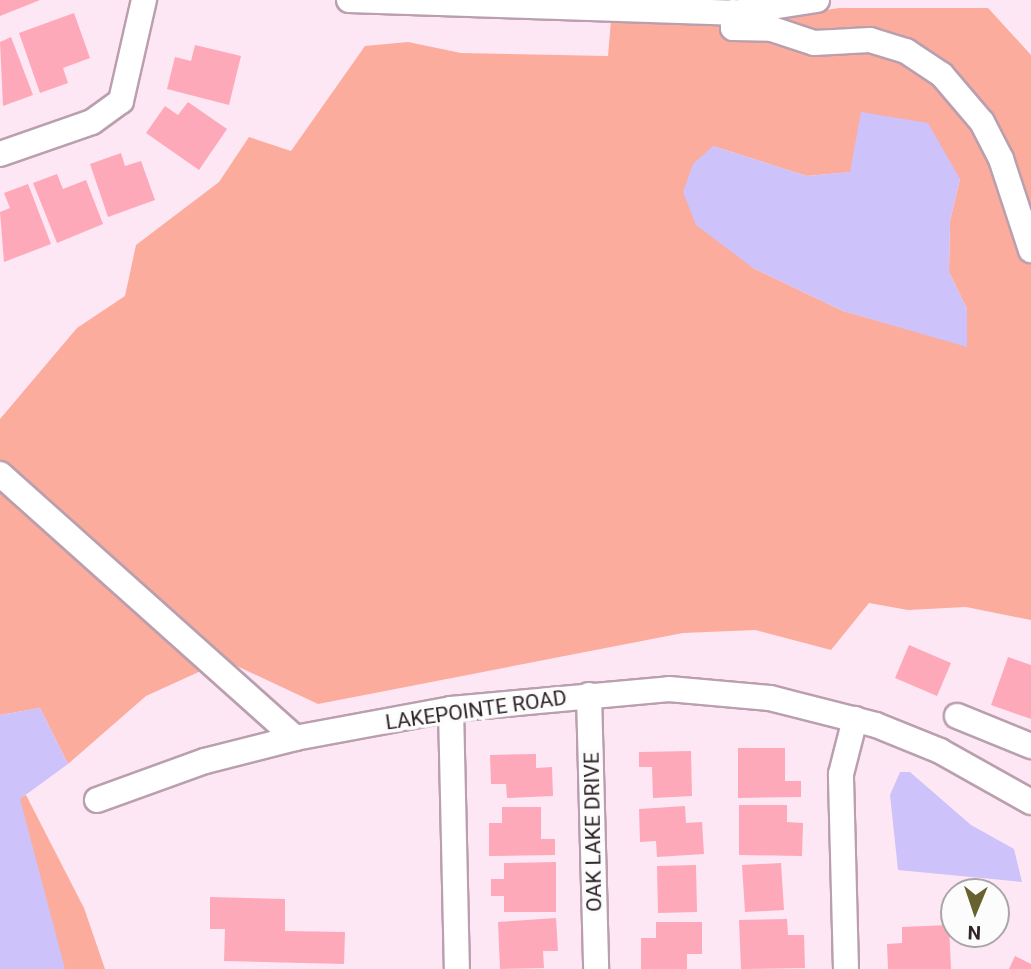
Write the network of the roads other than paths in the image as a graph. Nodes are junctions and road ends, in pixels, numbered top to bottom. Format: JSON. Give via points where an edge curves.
{"nodes":[{"id":1,"x":144,"y":0,"type":"edge"},
{"id":2,"x":349,"y":0,"type":"edge"},
{"id":3,"x":817,"y":0,"type":"edge"},
{"id":4,"x":383,"y":1,"type":"edge"},
{"id":5,"x":630,"y":5,"type":"edge"},
{"id":6,"x":733,"y":7,"type":"edge"},
{"id":7,"x":0,"y":154,"type":"edge"},
{"id":8,"x":1031,"y":250,"type":"edge"},
{"id":9,"x":0,"y":474,"type":"edge"},
{"id":10,"x":589,"y":695,"type":"junction"},
{"id":11,"x":451,"y":709,"type":"junction"},
{"id":12,"x":957,"y":716,"type":"dead end"},
{"id":13,"x":855,"y":719,"type":"junction"},
{"id":14,"x":295,"y":738,"type":"junction"},
{"id":15,"x":1031,"y":746,"type":"edge"},
{"id":16,"x":97,"y":800,"type":"dead end"},
{"id":17,"x":1031,"y":803,"type":"edge"},
{"id":18,"x":457,"y":969,"type":"edge"},
{"id":19,"x":596,"y":969,"type":"edge"},
{"id":20,"x":846,"y":969,"type":"edge"}],
"edges":[{"from":1,"to":7,"type":"street","via":[[121,101],[92,122]]},
{"from":2,"to":4,"type":"street"},
{"from":3,"to":6,"type":"street"},
{"from":4,"to":5,"type":"street"},
{"from":5,"to":6,"type":"street"},
{"from":6,"to":8,"type":"street","via":[[733,28],[772,29],[814,43],[870,40],[906,51],[943,75],[982,122],[1001,159]]},
{"from":9,"to":14,"type":"street"},
{"from":10,"to":11,"type":"street","name":"LAKEPOINTE ROAD"},
{"from":10,"to":13,"type":"street","name":"LAKEPOINTE ROAD","via":[[727,692]]},
{"from":10,"to":19,"type":"street","name":"OAK LAKE DRIVE"},
{"from":11,"to":14,"type":"street","name":"LAKEPOINTE ROAD"},
{"from":11,"to":18,"type":"street"},
{"from":12,"to":15,"type":"street"},
{"from":13,"to":17,"type":"street","name":"LAKEPOINTE ROAD","via":[[940,751]]},
{"from":13,"to":20,"type":"street","via":[[841,774]]},
{"from":14,"to":16,"type":"street","name":"LAKEPOINTE ROAD","via":[[205,761]]}]}
